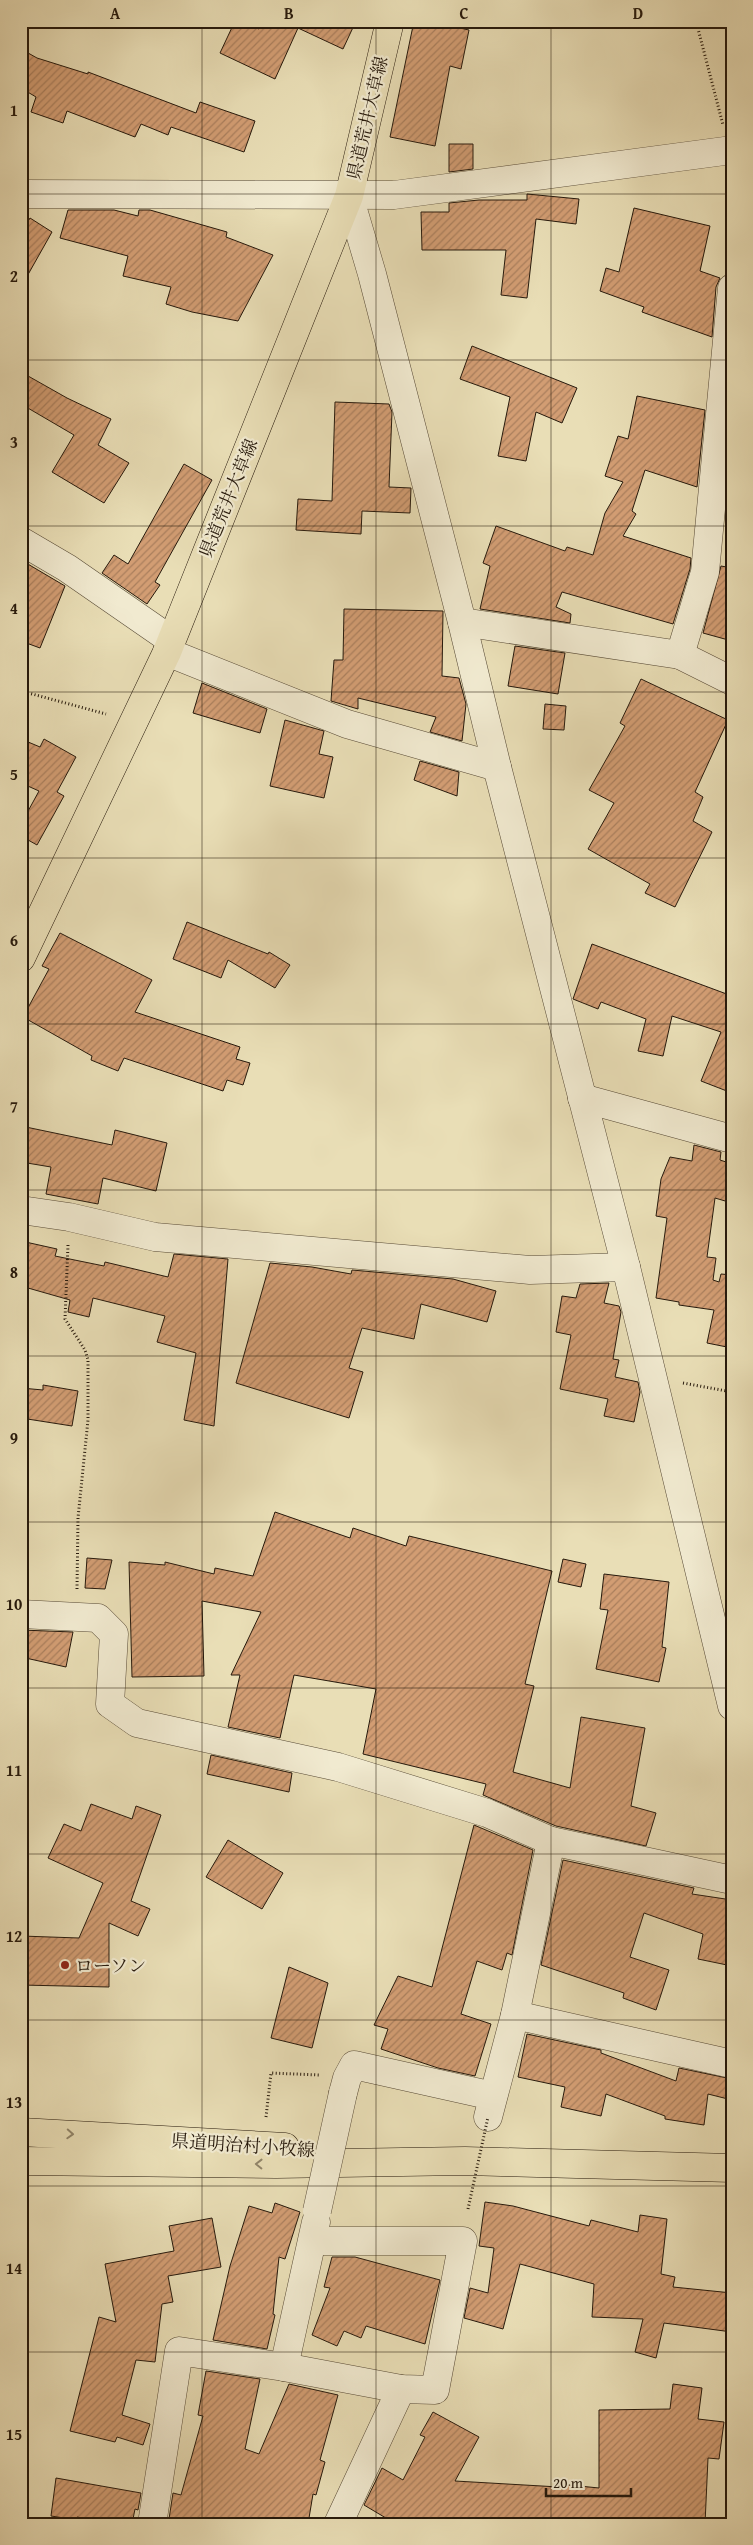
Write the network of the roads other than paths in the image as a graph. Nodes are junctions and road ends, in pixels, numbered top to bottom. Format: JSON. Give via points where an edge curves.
{"nodes":[{"id":1,"x":390,"y":21,"type":"edge"},
{"id":2,"x":731,"y":152,"type":"edge"},
{"id":3,"x":21,"y":194,"type":"edge"},
{"id":4,"x":349,"y":196,"type":"junction"},
{"id":5,"x":732,"y":288,"type":"edge"},
{"id":6,"x":21,"y":541,"type":"edge"},
{"id":7,"x":462,"y":622,"type":"junction"},
{"id":8,"x":169,"y":646,"type":"junction"},
{"id":9,"x":680,"y":655,"type":"junction"},
{"id":10,"x":732,"y":681,"type":"edge"},
{"id":11,"x":497,"y":767,"type":"junction"},
{"id":12,"x":21,"y":958,"type":"edge"},
{"id":13,"x":582,"y":1098,"type":"junction"},
{"id":14,"x":732,"y":1139,"type":"edge"},
{"id":15,"x":21,"y":1210,"type":"edge"},
{"id":16,"x":626,"y":1267,"type":"junction"},
{"id":17,"x":21,"y":1614,"type":"edge"},
{"id":18,"x":732,"y":1706,"type":"edge"},
{"id":19,"x":552,"y":1841,"type":"junction"},
{"id":20,"x":732,"y":1880,"type":"edge"},
{"id":21,"x":515,"y":2015,"type":"junction"},
{"id":22,"x":732,"y":2064,"type":"edge"},
{"id":23,"x":21,"y":2132,"type":"edge"},
{"id":24,"x":21,"y":2160,"type":"edge"},
{"id":25,"x":466,"y":2161,"type":"junction"},
{"id":26,"x":732,"y":2168,"type":"edge"},
{"id":27,"x":313,"y":2240,"type":"junction"},
{"id":28,"x":284,"y":2368,"type":"junction"},
{"id":29,"x":401,"y":2389,"type":"junction"},
{"id":30,"x":152,"y":2524,"type":"edge"},
{"id":31,"x":338,"y":2524,"type":"edge"}],
"edges":[{"from":1,"to":4,"type":"main road","name":"県道荒井大草線"},
{"from":2,"to":4,"type":"street","via":[[447,190]]},
{"from":3,"to":4,"type":"street"},
{"from":4,"to":7,"type":"street"},
{"from":4,"to":8,"type":"main road","name":"県道荒井大草線"},
{"from":5,"to":9,"type":"street","via":[[705,572]]},
{"from":6,"to":8,"type":"street","via":[[67,568]]},
{"from":7,"to":9,"type":"street"},
{"from":7,"to":11,"type":"street"},
{"from":8,"to":11,"type":"street","via":[[347,724]]},
{"from":8,"to":12,"type":"main road","name":"県道荒井大草線"},
{"from":9,"to":10,"type":"street"},
{"from":11,"to":13,"type":"street"},
{"from":13,"to":14,"type":"street"},
{"from":13,"to":16,"type":"street"},
{"from":15,"to":16,"type":"street","via":[[69,1217],[155,1237],[530,1270]]},
{"from":16,"to":18,"type":"street"},
{"from":17,"to":19,"type":"street","via":[[98,1618],[114,1634],[110,1704],[136,1723],[338,1767],[487,1813]]},
{"from":19,"to":20,"type":"street"},
{"from":19,"to":21,"type":"street"},
{"from":21,"to":22,"type":"street"},
{"from":21,"to":27,"type":"street","bridge":true,"via":[[490,2106],[354,2065],[345,2085]]},
{"from":23,"to":25,"type":"main road","name":"県道明治村小牧線","one_way":true,"via":[[275,2146]]},
{"from":25,"to":24,"type":"main road","name":"県道明治村小牧線","one_way":true,"via":[[276,2164]]},
{"from":25,"to":26,"type":"main road","name":"県道明治村小牧線"},
{"from":27,"to":28,"type":"street"},
{"from":27,"to":29,"type":"street","via":[[463,2241],[435,2390]]},
{"from":28,"to":29,"type":"street"},
{"from":28,"to":30,"type":"street","via":[[179,2351]]},
{"from":29,"to":31,"type":"street"}]}
